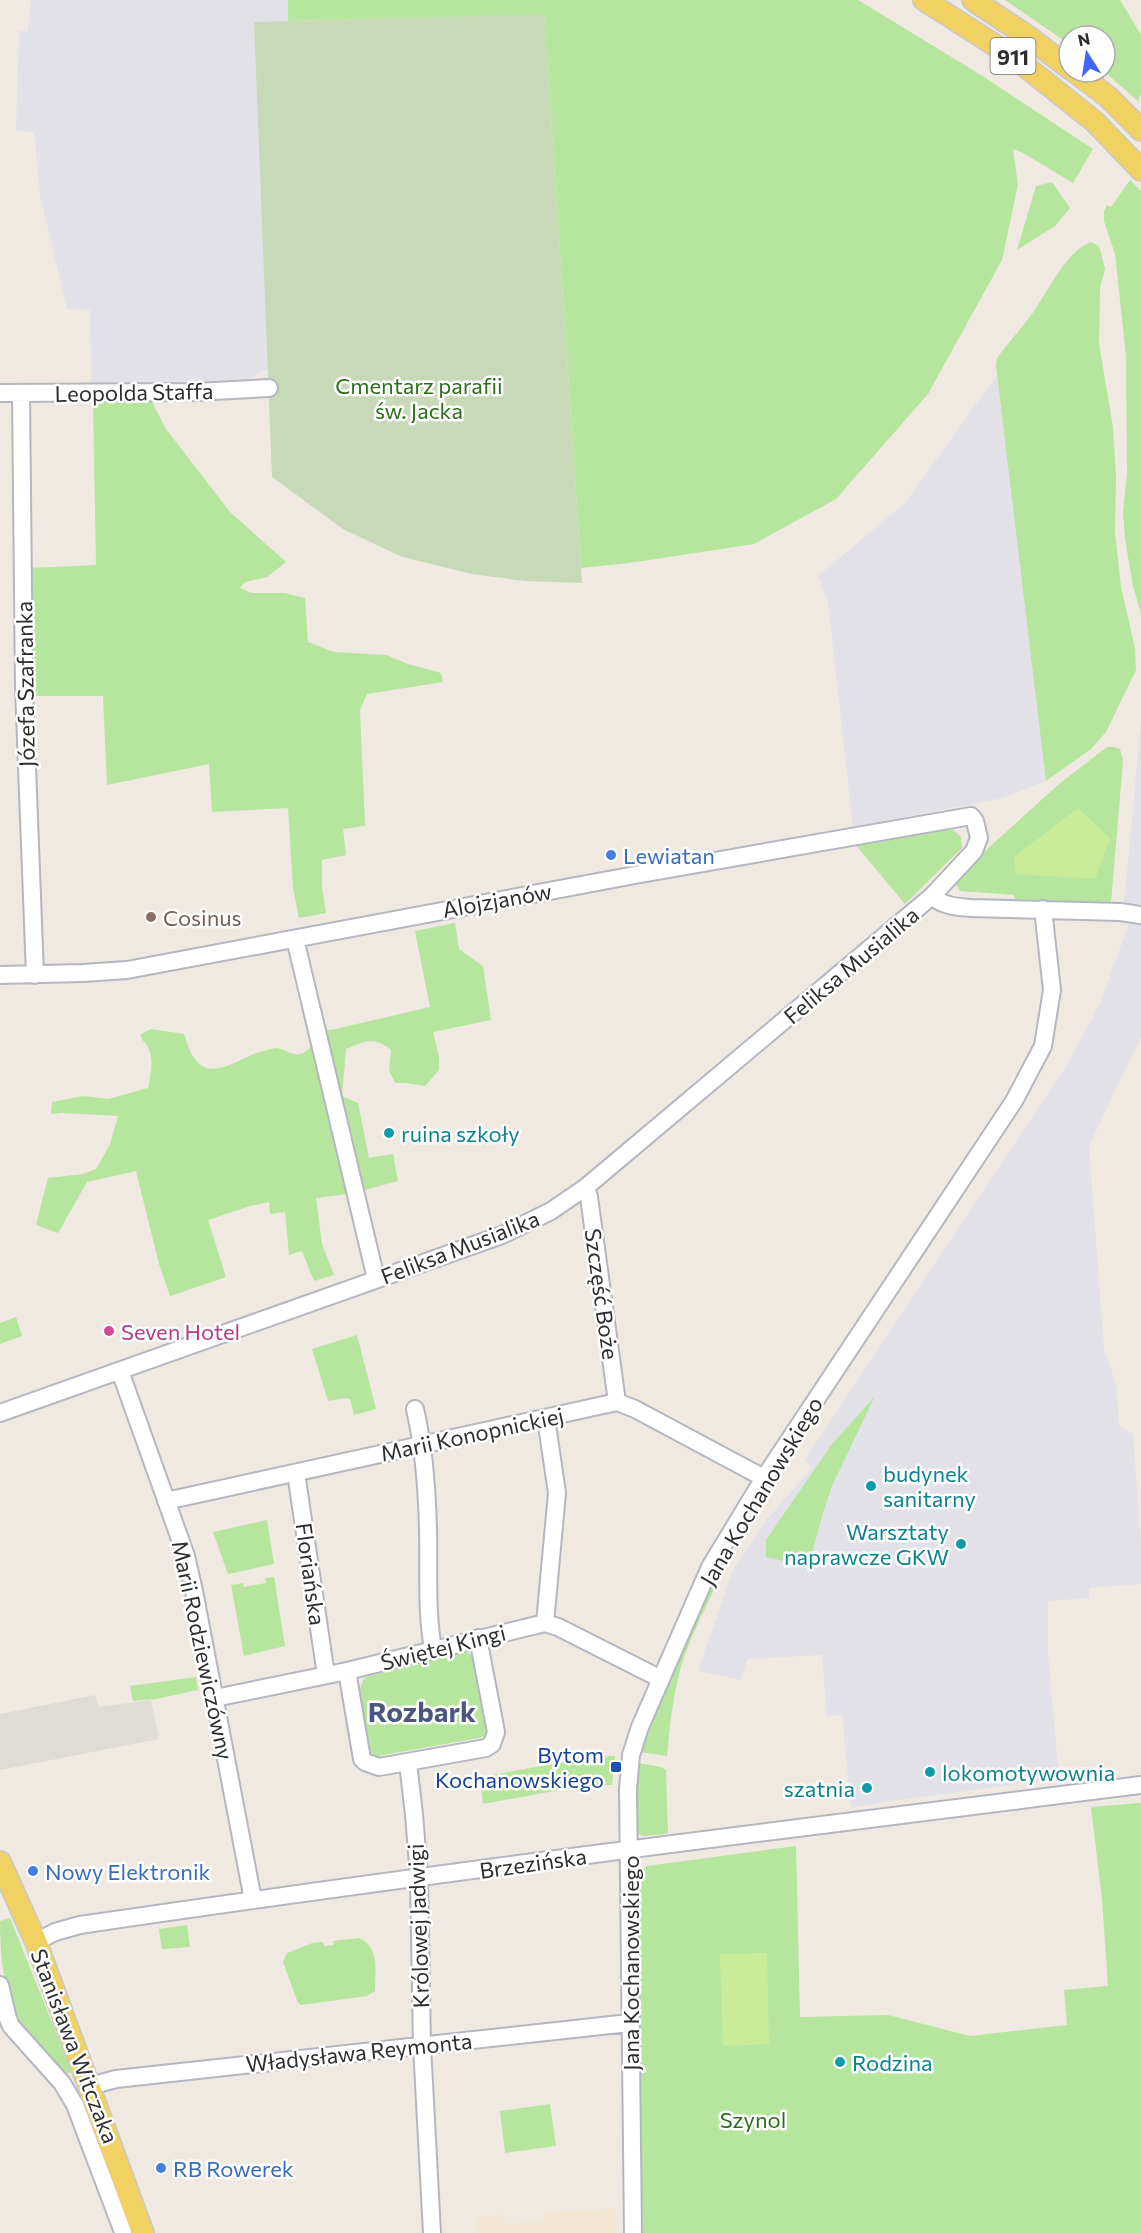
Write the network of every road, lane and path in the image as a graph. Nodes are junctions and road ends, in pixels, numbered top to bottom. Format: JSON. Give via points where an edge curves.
{"nodes":[{"id":1,"x":924,"y":0,"type":"edge"},
{"id":2,"x":973,"y":0,"type":"edge"},
{"id":3,"x":1057,"y":59,"type":"edge"},
{"id":4,"x":1091,"y":84,"type":"edge"},
{"id":5,"x":1141,"y":130,"type":"edge"},
{"id":6,"x":1141,"y":170,"type":"edge"},
{"id":7,"x":268,"y":388,"type":"dead end"},
{"id":8,"x":0,"y":393,"type":"edge"},
{"id":9,"x":21,"y":393,"type":"junction"},
{"id":10,"x":979,"y":838,"type":"joint"},
{"id":11,"x":932,"y":896,"type":"junction"},
{"id":12,"x":1043,"y":909,"type":"junction"},
{"id":13,"x":1141,"y":915,"type":"edge"},
{"id":14,"x":297,"y":947,"type":"dead end"},
{"id":15,"x":0,"y":975,"type":"edge"},
{"id":16,"x":35,"y":975,"type":"junction"},
{"id":17,"x":586,"y":1187,"type":"junction"},
{"id":18,"x":376,"y":1279,"type":"junction"},
{"id":19,"x":120,"y":1371,"type":"junction"},
{"id":20,"x":617,"y":1402,"type":"junction"},
{"id":21,"x":415,"y":1409,"type":"dead end"},
{"id":22,"x":0,"y":1413,"type":"edge"},
{"id":23,"x":546,"y":1418,"type":"junction"},
{"id":24,"x":422,"y":1444,"type":"junction"},
{"id":25,"x":296,"y":1473,"type":"junction"},
{"id":26,"x":764,"y":1478,"type":"junction"},
{"id":27,"x":166,"y":1501,"type":"junction"},
{"id":28,"x":545,"y":1623,"type":"junction"},
{"id":29,"x":478,"y":1638,"type":"junction"},
{"id":30,"x":433,"y":1649,"type":"junction"},
{"id":31,"x":347,"y":1671,"type":"junction"},
{"id":32,"x":326,"y":1675,"type":"junction"},
{"id":33,"x":661,"y":1679,"type":"junction"},
{"id":34,"x":215,"y":1698,"type":"junction"},
{"id":35,"x":408,"y":1763,"type":"junction"},
{"id":36,"x":1141,"y":1785,"type":"edge"},
{"id":37,"x":629,"y":1850,"type":"junction"},
{"id":38,"x":0,"y":1862,"type":"edge"},
{"id":39,"x":419,"y":1878,"type":"junction"},
{"id":40,"x":253,"y":1900,"type":"junction"},
{"id":41,"x":36,"y":1942,"type":"junction"},
{"id":42,"x":0,"y":1985,"type":"edge"},
{"id":43,"x":629,"y":2023,"type":"junction"},
{"id":44,"x":422,"y":2046,"type":"junction"},
{"id":45,"x":90,"y":2086,"type":"junction"},
{"id":46,"x":133,"y":2232,"type":"edge"},
{"id":47,"x":432,"y":2233,"type":"edge"},
{"id":48,"x":633,"y":2233,"type":"edge"}],
"edges":[{"from":1,"to":6,"type":"main road","number":"911","via":[[1015,58],[1095,122]]},
{"from":2,"to":3,"type":"main road","number":"911"},
{"from":4,"to":5,"type":"main road"},
{"from":7,"to":9,"type":"street","name":"Leopolda Staffa"},
{"from":8,"to":9,"type":"street","name":"Leopolda Staffa"},
{"from":9,"to":16,"type":"street","name":"Józefa Szafranka","via":[[24,688]]},
{"from":10,"to":11,"type":"street","name":"Feliksa Musialika","via":[[974,851]]},
{"from":10,"to":16,"type":"street","name":"Alojzjanów","via":[[971,816],[128,970]]},
{"from":11,"to":12,"type":"street","via":[[949,906]]},
{"from":11,"to":17,"type":"street","name":"Feliksa Musialika"},
{"from":12,"to":13,"type":"street"},
{"from":12,"to":26,"type":"street","name":"Jana Kochanowskiego","via":[[1052,990],[1043,1046],[1014,1101]]},
{"from":14,"to":18,"type":"street"},
{"from":15,"to":16,"type":"street","name":"Alojzjanów"},
{"from":17,"to":18,"type":"street","name":"Feliksa Musialika","via":[[551,1211],[502,1235]]},
{"from":17,"to":20,"type":"street","name":"Szczęść Boże"},
{"from":18,"to":19,"type":"street","name":"Feliksa Musialika"},
{"from":19,"to":22,"type":"street","name":"Feliksa Musialika"},
{"from":19,"to":27,"type":"street","name":"Marii Rodziewiczówny"},
{"from":20,"to":23,"type":"street","name":"Marii Konopnickiej"},
{"from":20,"to":26,"type":"street"},
{"from":21,"to":24,"type":"street"},
{"from":23,"to":24,"type":"street","name":"Marii Konopnickiej"},
{"from":23,"to":28,"type":"street","via":[[557,1493]]},
{"from":24,"to":25,"type":"street","name":"Marii Konopnickiej"},
{"from":24,"to":30,"type":"street"},
{"from":25,"to":27,"type":"street","name":"Marii Konopnickiej"},
{"from":25,"to":32,"type":"street","name":"Floriańska"},
{"from":26,"to":33,"type":"street","name":"Jana Kochanowskiego","via":[[710,1567]]},
{"from":27,"to":34,"type":"street","name":"Marii Rodziewiczówny","via":[[186,1556]]},
{"from":28,"to":29,"type":"street","name":"Świętej Kingi"},
{"from":28,"to":33,"type":"street"},
{"from":29,"to":30,"type":"street","name":"Świętej Kingi"},
{"from":29,"to":35,"type":"street","via":[[496,1732],[492,1744]]},
{"from":30,"to":31,"type":"street","name":"Świętej Kingi"},
{"from":31,"to":32,"type":"street","name":"Świętej Kingi"},
{"from":31,"to":35,"type":"street","via":[[362,1759],[379,1767]]},
{"from":32,"to":34,"type":"street","name":"Świętej Kingi"},
{"from":33,"to":37,"type":"street","name":"Jana Kochanowskiego","via":[[631,1755]]},
{"from":34,"to":40,"type":"street","name":"Marii Rodziewiczówny"},
{"from":35,"to":39,"type":"street","name":"Królowej Jadwigi"},
{"from":36,"to":37,"type":"street","name":"Brzezińska"},
{"from":37,"to":39,"type":"street","name":"Brzezińska"},
{"from":37,"to":43,"type":"street","name":"Jana Kochanowskiego"},
{"from":38,"to":41,"type":"main road","name":"Stanisława Witczaka"},
{"from":39,"to":40,"type":"street","name":"Brzezińska"},
{"from":39,"to":44,"type":"street","name":"Królowej Jadwigi"},
{"from":40,"to":41,"type":"street","name":"Brzezińska","via":[[80,1925]]},
{"from":41,"to":45,"type":"main road","name":"Stanisława Witczaka"},
{"from":42,"to":46,"type":"street","via":[[12,2026],[62,2083],[75,2105]]},
{"from":43,"to":44,"type":"street","name":"Władysława Reymonta"},
{"from":43,"to":48,"type":"street","name":"Jana Kochanowskiego"},
{"from":44,"to":45,"type":"street","name":"Władysława Reymonta","via":[[116,2079]]},
{"from":44,"to":47,"type":"street","name":"Królowej Jadwigi"},
{"from":45,"to":46,"type":"main road","name":"Stanisława Witczaka"}]}
